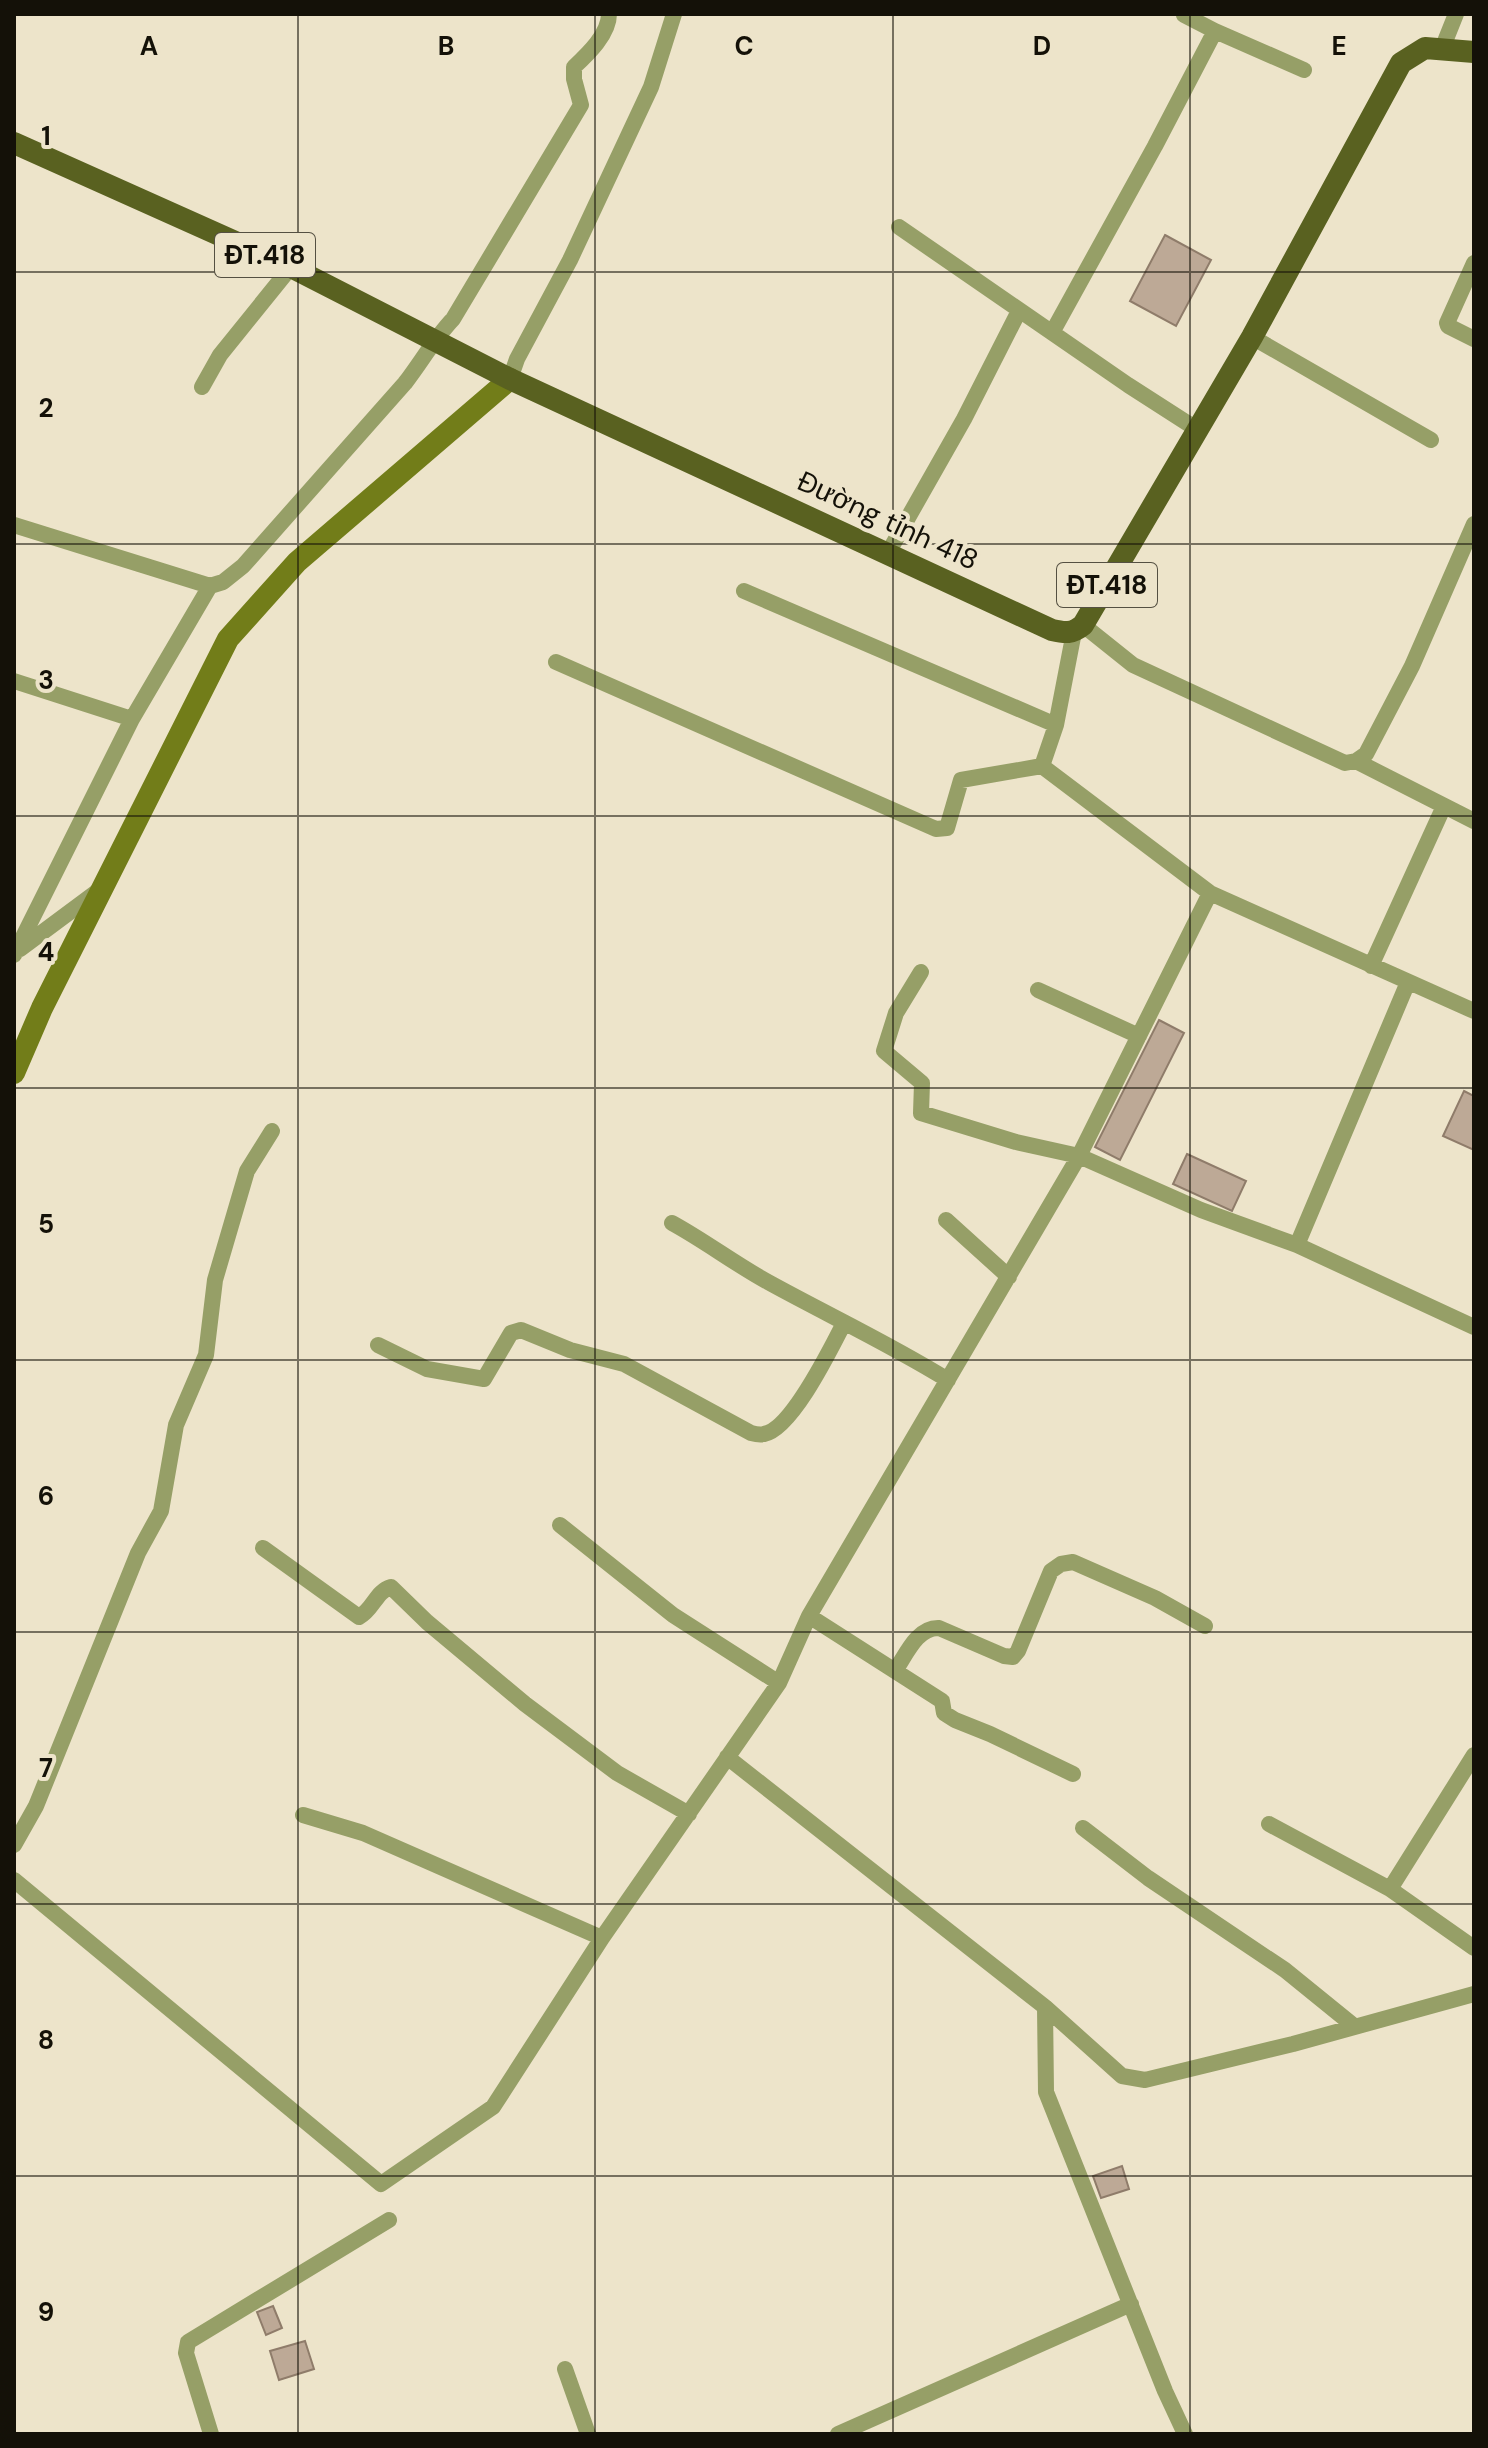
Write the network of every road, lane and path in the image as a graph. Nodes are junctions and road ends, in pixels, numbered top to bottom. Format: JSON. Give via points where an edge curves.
{"nodes":[{"id":1,"x":609,"y":14,"type":"edge"},
{"id":2,"x":674,"y":14,"type":"edge"},
{"id":3,"x":1456,"y":14,"type":"edge"},
{"id":4,"x":1184,"y":15,"type":"edge"},
{"id":5,"x":1215,"y":31,"type":"junction"},
{"id":6,"x":1442,"y":49,"type":"junction"},
{"id":7,"x":1474,"y":52,"type":"edge"},
{"id":8,"x":1304,"y":70,"type":"dead end"},
{"id":9,"x":14,"y":143,"type":"edge"},
{"id":10,"x":899,"y":227,"type":"dead end"},
{"id":11,"x":1474,"y":263,"type":"edge"},
{"id":12,"x":291,"y":267,"type":"junction"},
{"id":13,"x":1019,"y":311,"type":"junction"},
{"id":14,"x":1053,"y":331,"type":"junction"},
{"id":15,"x":1252,"y":337,"type":"junction"},
{"id":16,"x":1474,"y":339,"type":"edge"},
{"id":17,"x":433,"y":340,"type":"junction"},
{"id":18,"x":510,"y":379,"type":"junction"},
{"id":19,"x":202,"y":387,"type":"dead end"},
{"id":20,"x":1198,"y":430,"type":"junction"},
{"id":21,"x":1431,"y":440,"type":"dead end"},
{"id":22,"x":1474,"y":524,"type":"edge"},
{"id":23,"x":14,"y":525,"type":"edge"},
{"id":24,"x":888,"y":553,"type":"junction"},
{"id":25,"x":210,"y":586,"type":"junction"},
{"id":26,"x":744,"y":591,"type":"dead end"},
{"id":27,"x":1079,"y":629,"type":"junction"},
{"id":28,"x":556,"y":662,"type":"dead end"},
{"id":29,"x":14,"y":681,"type":"edge"},
{"id":30,"x":132,"y":719,"type":"junction"},
{"id":31,"x":1056,"y":725,"type":"junction"},
{"id":32,"x":1356,"y":761,"type":"junction"},
{"id":33,"x":1042,"y":766,"type":"junction"},
{"id":34,"x":1444,"y":806,"type":"junction"},
{"id":35,"x":1474,"y":821,"type":"edge"},
{"id":36,"x":103,"y":888,"type":"junction"},
{"id":37,"x":1210,"y":893,"type":"junction"},
{"id":38,"x":14,"y":953,"type":"edge"},
{"id":39,"x":1371,"y":966,"type":"junction"},
{"id":40,"x":921,"y":972,"type":"dead end"},
{"id":41,"x":1408,"y":982,"type":"junction"},
{"id":42,"x":1038,"y":990,"type":"dead end"},
{"id":43,"x":1474,"y":1011,"type":"edge"},
{"id":44,"x":1139,"y":1036,"type":"junction"},
{"id":45,"x":14,"y":1073,"type":"edge"},
{"id":46,"x":272,"y":1131,"type":"dead end"},
{"id":47,"x":1079,"y":1156,"type":"junction"},
{"id":48,"x":946,"y":1220,"type":"dead end"},
{"id":49,"x":672,"y":1223,"type":"dead end"},
{"id":50,"x":1297,"y":1245,"type":"junction"},
{"id":51,"x":1009,"y":1277,"type":"junction"},
{"id":52,"x":844,"y":1323,"type":"junction"},
{"id":53,"x":1474,"y":1327,"type":"edge"},
{"id":54,"x":378,"y":1345,"type":"dead end"},
{"id":55,"x":948,"y":1380,"type":"junction"},
{"id":56,"x":560,"y":1525,"type":"dead end"},
{"id":57,"x":263,"y":1548,"type":"dead end"},
{"id":58,"x":809,"y":1616,"type":"junction"},
{"id":59,"x":1205,"y":1626,"type":"dead end"},
{"id":60,"x":895,"y":1671,"type":"junction"},
{"id":61,"x":779,"y":1683,"type":"junction"},
{"id":62,"x":1474,"y":1755,"type":"edge"},
{"id":63,"x":727,"y":1757,"type":"junction"},
{"id":64,"x":1073,"y":1774,"type":"dead end"},
{"id":65,"x":689,"y":1814,"type":"junction"},
{"id":66,"x":303,"y":1815,"type":"dead end"},
{"id":67,"x":1269,"y":1824,"type":"dead end"},
{"id":68,"x":1083,"y":1828,"type":"dead end"},
{"id":69,"x":14,"y":1845,"type":"edge"},
{"id":70,"x":14,"y":1880,"type":"edge"},
{"id":71,"x":1390,"y":1889,"type":"junction"},
{"id":72,"x":602,"y":1938,"type":"junction"},
{"id":73,"x":1474,"y":1948,"type":"edge"},
{"id":74,"x":1474,"y":1994,"type":"edge"},
{"id":75,"x":1045,"y":2007,"type":"junction"},
{"id":76,"x":1354,"y":2026,"type":"junction"},
{"id":77,"x":389,"y":2220,"type":"dead end"},
{"id":78,"x":1131,"y":2304,"type":"junction"},
{"id":79,"x":565,"y":2369,"type":"dead end"},
{"id":80,"x":211,"y":2434,"type":"edge"},
{"id":81,"x":588,"y":2434,"type":"edge"},
{"id":82,"x":838,"y":2434,"type":"edge"},
{"id":83,"x":1185,"y":2434,"type":"edge"}],
"edges":[{"from":1,"to":17,"type":"street","via":[[603,34],[574,67],[581,105],[453,319]]},
{"from":2,"to":18,"type":"street","via":[[651,87]]},
{"from":3,"to":6,"type":"street"},
{"from":4,"to":5,"type":"street"},
{"from":5,"to":8,"type":"street"},
{"from":5,"to":14,"type":"street"},
{"from":6,"to":7,"type":"main road","number":"ĐT.418"},
{"from":6,"to":15,"type":"main road","number":"ĐT.418","via":[[1425,48],[1401,63]]},
{"from":9,"to":12,"type":"main road","name":"Đường tỉnh 418","number":"ĐT.418"},
{"from":10,"to":13,"type":"street"},
{"from":11,"to":16,"type":"street","via":[[1447,323]]},
{"from":12,"to":17,"type":"main road","name":"Đường tỉnh 418","number":"ĐT.418"},
{"from":12,"to":19,"type":"street","via":[[220,355]]},
{"from":13,"to":14,"type":"street"},
{"from":13,"to":24,"type":"street"},
{"from":14,"to":20,"type":"street"},
{"from":15,"to":20,"type":"main road","number":"ĐT.418"},
{"from":15,"to":21,"type":"street"},
{"from":17,"to":18,"type":"main road","name":"Đường tỉnh 418","number":"ĐT.418"},
{"from":17,"to":25,"type":"street","via":[[405,383],[243,566]]},
{"from":18,"to":24,"type":"main road","name":"Đường tỉnh 418","number":"ĐT.418"},
{"from":18,"to":36,"type":"main road","via":[[297,562],[228,639]]},
{"from":20,"to":27,"type":"main road","number":"ĐT.418"},
{"from":22,"to":32,"type":"street","via":[[1412,666],[1366,754]]},
{"from":23,"to":25,"type":"street"},
{"from":24,"to":27,"type":"main road","name":"Đường tỉnh 418","number":"ĐT.418","via":[[1052,630]]},
{"from":25,"to":30,"type":"street"},
{"from":26,"to":31,"type":"street"},
{"from":27,"to":31,"type":"street"},
{"from":27,"to":32,"type":"street","via":[[1133,665],[1345,763]]},
{"from":28,"to":33,"type":"street","via":[[936,829],[947,828],[961,780]]},
{"from":29,"to":30,"type":"street"},
{"from":30,"to":38,"type":"street"},
{"from":31,"to":33,"type":"street"},
{"from":32,"to":34,"type":"street"},
{"from":33,"to":37,"type":"street"},
{"from":34,"to":35,"type":"street"},
{"from":34,"to":39,"type":"street"},
{"from":36,"to":38,"type":"street"},
{"from":36,"to":45,"type":"main road"},
{"from":37,"to":39,"type":"street"},
{"from":37,"to":44,"type":"street"},
{"from":39,"to":41,"type":"street"},
{"from":40,"to":47,"type":"street","via":[[896,1013],[884,1051],[922,1083],[921,1113]]},
{"from":41,"to":43,"type":"street"},
{"from":41,"to":50,"type":"street"},
{"from":42,"to":44,"type":"street"},
{"from":44,"to":47,"type":"street"},
{"from":46,"to":69,"type":"street","via":[[247,1171],[215,1280],[206,1355],[176,1425],[161,1511],[138,1553],[36,1806]]},
{"from":47,"to":50,"type":"street"},
{"from":47,"to":51,"type":"street"},
{"from":48,"to":51,"type":"street"},
{"from":49,"to":52,"type":"street"},
{"from":50,"to":53,"type":"street"},
{"from":51,"to":55,"type":"street"},
{"from":52,"to":54,"type":"street","via":[[808,1390],[777,1428],[764,1434],[751,1433],[624,1364],[521,1330],[511,1333],[484,1379],[427,1369]]},
{"from":52,"to":55,"type":"street"},
{"from":55,"to":58,"type":"street"},
{"from":56,"to":61,"type":"street","via":[[673,1615]]},
{"from":57,"to":65,"type":"street","via":[[359,1617],[391,1587],[525,1704],[617,1773]]},
{"from":58,"to":60,"type":"street"},
{"from":58,"to":61,"type":"street"},
{"from":59,"to":60,"type":"street","via":[[1073,1562],[1051,1571],[1013,1657],[930,1627]]},
{"from":60,"to":64,"type":"street","via":[[942,1701],[944,1713],[955,1720]]},
{"from":61,"to":63,"type":"street"},
{"from":62,"to":71,"type":"street"},
{"from":63,"to":65,"type":"street"},
{"from":63,"to":75,"type":"street"},
{"from":65,"to":72,"type":"street"},
{"from":66,"to":72,"type":"street","via":[[363,1833]]},
{"from":67,"to":71,"type":"street"},
{"from":68,"to":76,"type":"street","via":[[1285,1970]]},
{"from":70,"to":72,"type":"street","via":[[381,2184],[493,2107]]},
{"from":71,"to":73,"type":"street"},
{"from":74,"to":76,"type":"street"},
{"from":75,"to":76,"type":"street","via":[[1122,2076],[1145,2080]]},
{"from":75,"to":78,"type":"street","via":[[1046,2092]]},
{"from":77,"to":80,"type":"street","via":[[188,2342],[186,2353]]},
{"from":78,"to":82,"type":"street"},
{"from":78,"to":83,"type":"street"},
{"from":79,"to":81,"type":"street"}]}
